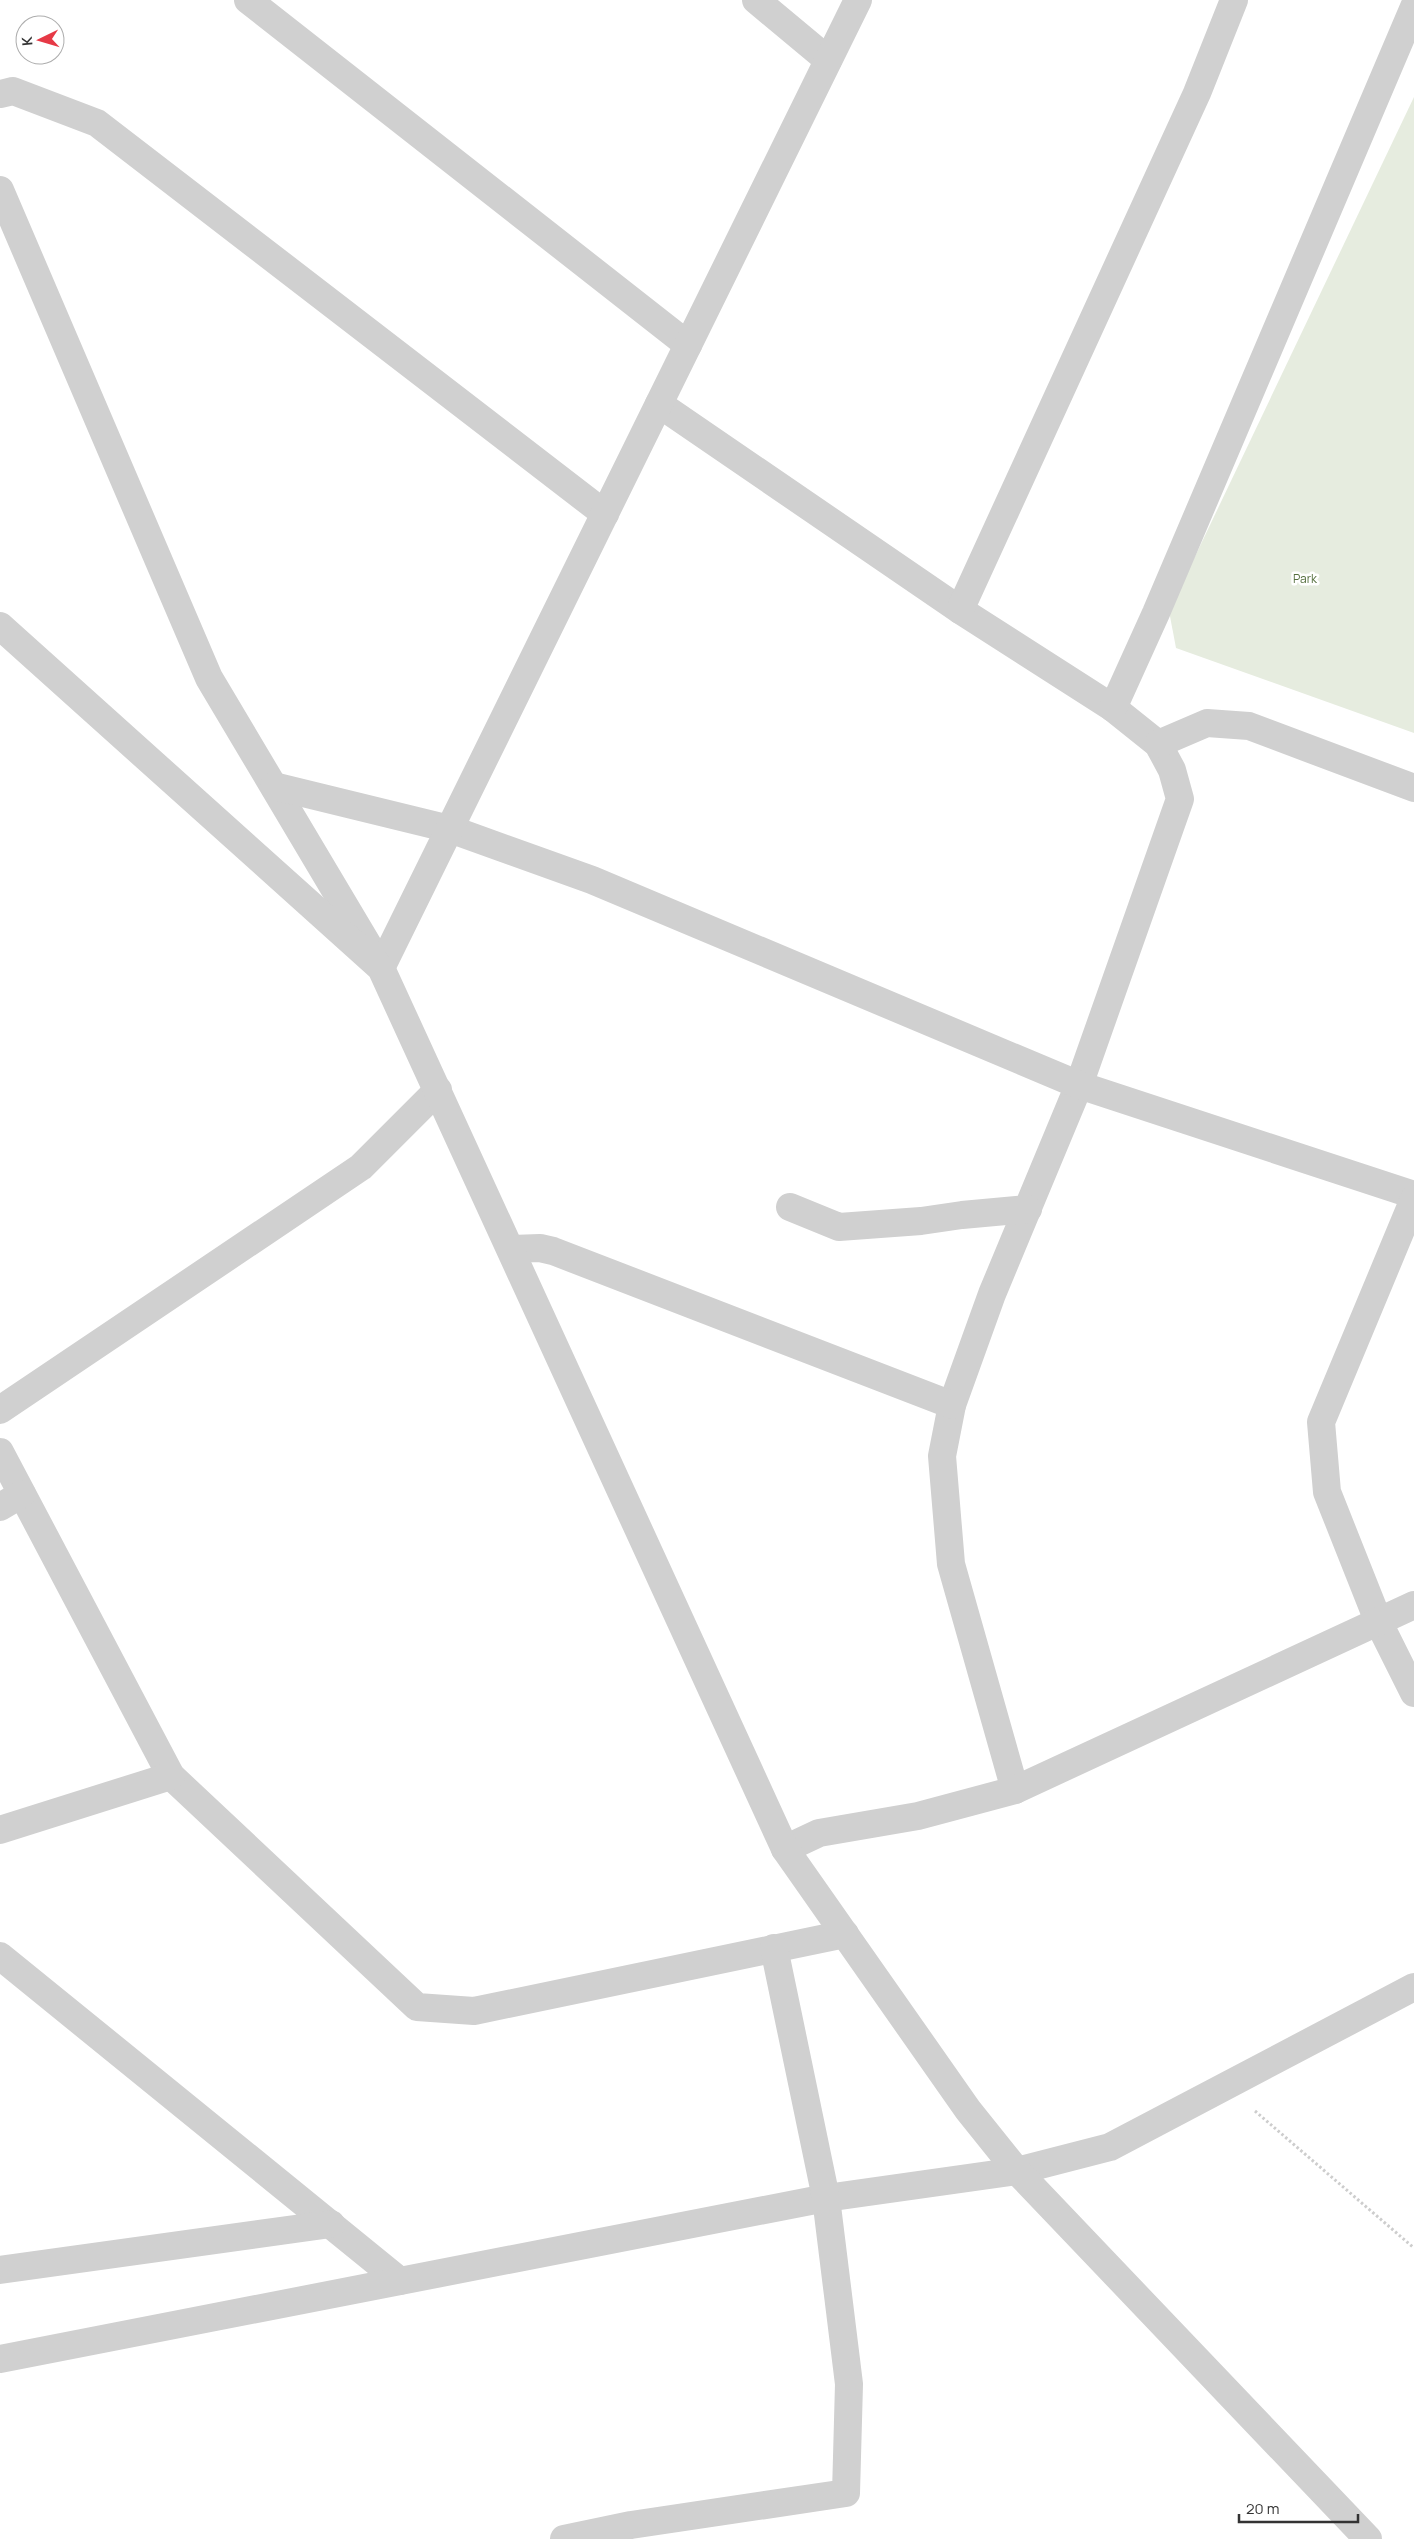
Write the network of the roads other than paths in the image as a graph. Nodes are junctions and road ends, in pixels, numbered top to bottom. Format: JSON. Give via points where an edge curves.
{"nodes":[{"id":1,"x":248,"y":0,"type":"edge"},
{"id":2,"x":756,"y":0,"type":"edge"},
{"id":3,"x":858,"y":0,"type":"edge"},
{"id":4,"x":1234,"y":0,"type":"edge"},
{"id":5,"x":1414,"y":7,"type":"edge"},
{"id":6,"x":828,"y":60,"type":"junction"},
{"id":7,"x":0,"y":94,"type":"edge"},
{"id":8,"x":0,"y":190,"type":"edge"},
{"id":9,"x":688,"y":345,"type":"junction"},
{"id":10,"x":659,"y":404,"type":"junction"},
{"id":11,"x":605,"y":514,"type":"junction"},
{"id":12,"x":960,"y":610,"type":"junction"},
{"id":13,"x":0,"y":626,"type":"edge"},
{"id":14,"x":1113,"y":708,"type":"junction"},
{"id":15,"x":1158,"y":744,"type":"junction"},
{"id":16,"x":274,"y":786,"type":"junction"},
{"id":17,"x":1414,"y":788,"type":"edge"},
{"id":18,"x":450,"y":829,"type":"junction"},
{"id":19,"x":382,"y":968,"type":"junction"},
{"id":20,"x":1079,"y":1085,"type":"junction"},
{"id":21,"x":438,"y":1090,"type":"junction"},
{"id":22,"x":1414,"y":1195,"type":"edge"},
{"id":23,"x":1414,"y":1199,"type":"edge"},
{"id":24,"x":790,"y":1207,"type":"dead end"},
{"id":25,"x":1028,"y":1209,"type":"junction"},
{"id":26,"x":512,"y":1249,"type":"junction"},
{"id":27,"x":952,"y":1406,"type":"junction"},
{"id":28,"x":0,"y":1410,"type":"edge"},
{"id":29,"x":0,"y":1452,"type":"edge"},
{"id":30,"x":11,"y":1501,"type":"edge"},
{"id":31,"x":1414,"y":1606,"type":"edge"},
{"id":32,"x":1379,"y":1623,"type":"junction"},
{"id":33,"x":1414,"y":1693,"type":"edge"},
{"id":34,"x":171,"y":1776,"type":"junction"},
{"id":35,"x":1015,"y":1790,"type":"junction"},
{"id":36,"x":0,"y":1830,"type":"edge"},
{"id":37,"x":785,"y":1848,"type":"junction"},
{"id":38,"x":845,"y":1934,"type":"junction"},
{"id":39,"x":774,"y":1948,"type":"junction"},
{"id":40,"x":0,"y":1956,"type":"edge"},
{"id":41,"x":1414,"y":1987,"type":"edge"},
{"id":42,"x":1017,"y":2171,"type":"junction"},
{"id":43,"x":826,"y":2198,"type":"junction"},
{"id":44,"x":331,"y":2224,"type":"junction"},
{"id":45,"x":0,"y":2270,"type":"edge"},
{"id":46,"x":400,"y":2281,"type":"junction"},
{"id":47,"x":0,"y":2358,"type":"edge"},
{"id":48,"x":564,"y":2539,"type":"edge"},
{"id":49,"x":1368,"y":2539,"type":"edge"}],
"edges":[{"from":1,"to":9,"type":"street"},
{"from":2,"to":6,"type":"street"},
{"from":3,"to":6,"type":"street"},
{"from":4,"to":12,"type":"street","via":[[1197,93]]},
{"from":5,"to":14,"type":"street"},
{"from":6,"to":9,"type":"street"},
{"from":7,"to":11,"type":"street","via":[[13,91],[97,123]]},
{"from":8,"to":16,"type":"street","via":[[209,678]]},
{"from":9,"to":10,"type":"street"},
{"from":10,"to":11,"type":"street"},
{"from":10,"to":12,"type":"street"},
{"from":11,"to":18,"type":"street"},
{"from":12,"to":14,"type":"street"},
{"from":13,"to":19,"type":"street"},
{"from":14,"to":15,"type":"street"},
{"from":15,"to":17,"type":"street","via":[[1207,723],[1249,726]]},
{"from":15,"to":20,"type":"street","via":[[1172,770],[1180,799]]},
{"from":16,"to":18,"type":"street"},
{"from":16,"to":19,"type":"street"},
{"from":18,"to":19,"type":"street"},
{"from":18,"to":20,"type":"street","via":[[592,880]]},
{"from":19,"to":21,"type":"street"},
{"from":20,"to":22,"type":"street"},
{"from":20,"to":25,"type":"street"},
{"from":21,"to":26,"type":"street"},
{"from":21,"to":28,"type":"street","via":[[360,1167]]},
{"from":23,"to":32,"type":"street","via":[[1321,1422],[1327,1492]]},
{"from":24,"to":25,"type":"street","via":[[839,1227]]},
{"from":25,"to":27,"type":"street","via":[[992,1294]]},
{"from":26,"to":27,"type":"street","via":[[553,1251]]},
{"from":26,"to":37,"type":"street"},
{"from":27,"to":35,"type":"street","via":[[942,1456],[951,1564]]},
{"from":29,"to":30,"type":"street"},
{"from":30,"to":34,"type":"street"},
{"from":31,"to":32,"type":"street"},
{"from":32,"to":33,"type":"street"},
{"from":32,"to":35,"type":"street"},
{"from":34,"to":36,"type":"street"},
{"from":34,"to":39,"type":"street","via":[[417,2007],[474,2011]]},
{"from":35,"to":37,"type":"street","via":[[918,1816],[819,1833]]},
{"from":37,"to":38,"type":"street"},
{"from":38,"to":39,"type":"street"},
{"from":38,"to":42,"type":"street","via":[[968,2110]]},
{"from":39,"to":43,"type":"street"},
{"from":40,"to":44,"type":"street"},
{"from":41,"to":42,"type":"street","via":[[1110,2146]]},
{"from":42,"to":43,"type":"street"},
{"from":42,"to":49,"type":"street"},
{"from":43,"to":46,"type":"street"},
{"from":43,"to":48,"type":"street","via":[[849,2384],[846,2492],[631,2525]]},
{"from":44,"to":45,"type":"street"},
{"from":44,"to":46,"type":"street"},
{"from":46,"to":47,"type":"street"}]}
